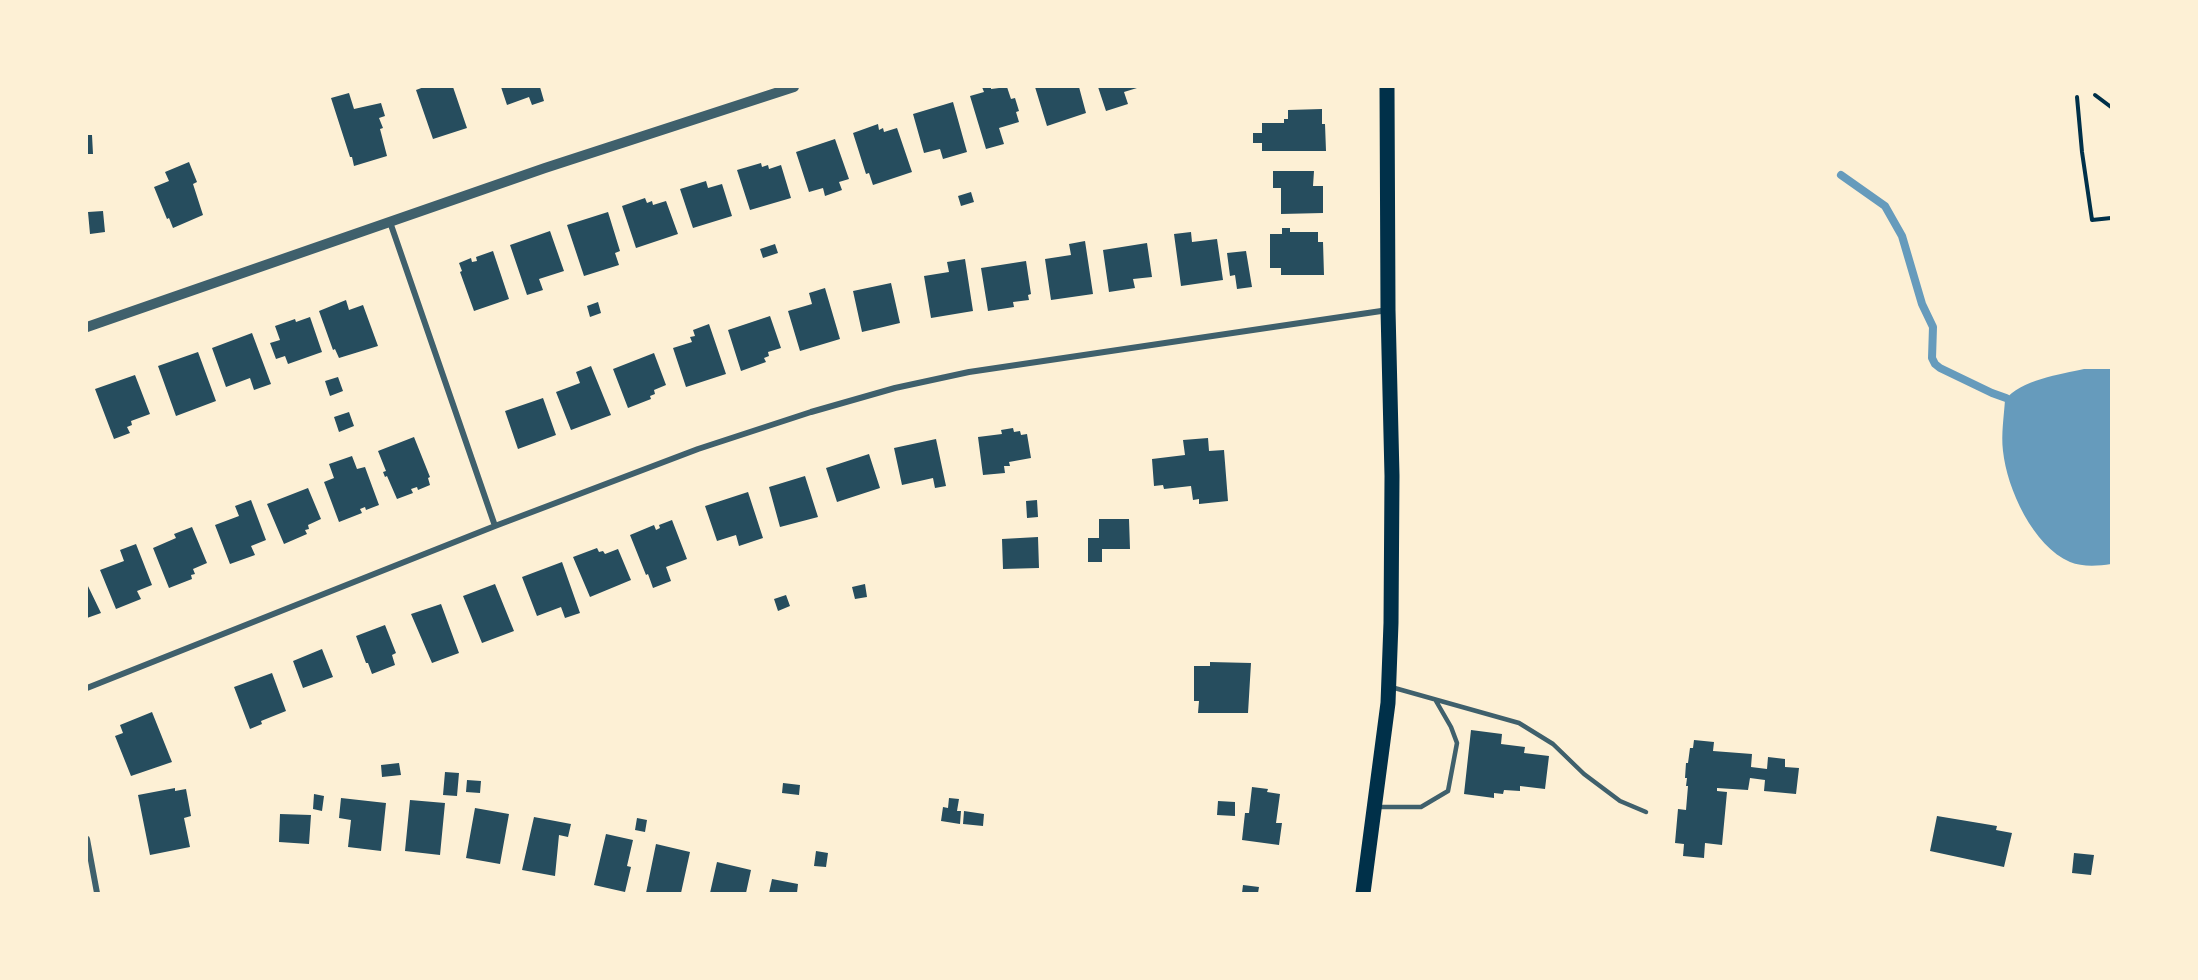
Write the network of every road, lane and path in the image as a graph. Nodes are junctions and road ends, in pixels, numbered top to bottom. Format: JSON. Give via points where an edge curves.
{"nodes":[{"id":1,"x":794,"y":87,"type":"edge"},
{"id":2,"x":1387,"y":87,"type":"edge"},
{"id":3,"x":2095,"y":95,"type":"dead end"},
{"id":4,"x":2078,"y":97,"type":"dead end"},
{"id":5,"x":2111,"y":107,"type":"edge"},
{"id":6,"x":2111,"y":218,"type":"edge"},
{"id":7,"x":390,"y":222,"type":"junction"},
{"id":8,"x":1388,"y":310,"type":"junction"},
{"id":9,"x":87,"y":327,"type":"edge"},
{"id":10,"x":495,"y":526,"type":"junction"},
{"id":11,"x":1389,"y":687,"type":"junction"},
{"id":12,"x":87,"y":688,"type":"edge"},
{"id":13,"x":1436,"y":701,"type":"junction"},
{"id":14,"x":1375,"y":807,"type":"junction"},
{"id":15,"x":1646,"y":812,"type":"dead end"},
{"id":16,"x":87,"y":838,"type":"edge"},
{"id":17,"x":97,"y":893,"type":"edge"},
{"id":18,"x":1363,"y":893,"type":"edge"}],
"edges":[{"from":1,"to":7,"type":"street"},
{"from":2,"to":8,"type":"main road"},
{"from":3,"to":5,"type":"path"},
{"from":4,"to":6,"type":"path","via":[[2092,220]]},
{"from":7,"to":9,"type":"street"},
{"from":7,"to":10,"type":"street"},
{"from":8,"to":10,"type":"street","via":[[969,372],[895,388],[698,449]]},
{"from":8,"to":11,"type":"main road","via":[[1392,476]]},
{"from":10,"to":12,"type":"street"},
{"from":11,"to":13,"type":"lane"},
{"from":11,"to":14,"type":"main road"},
{"from":13,"to":14,"type":"lane","via":[[1457,743],[1448,791],[1421,807]]},
{"from":13,"to":15,"type":"lane","via":[[1519,723],[1553,744],[1620,801]]},
{"from":14,"to":18,"type":"main road"},
{"from":16,"to":17,"type":"street"}]}
